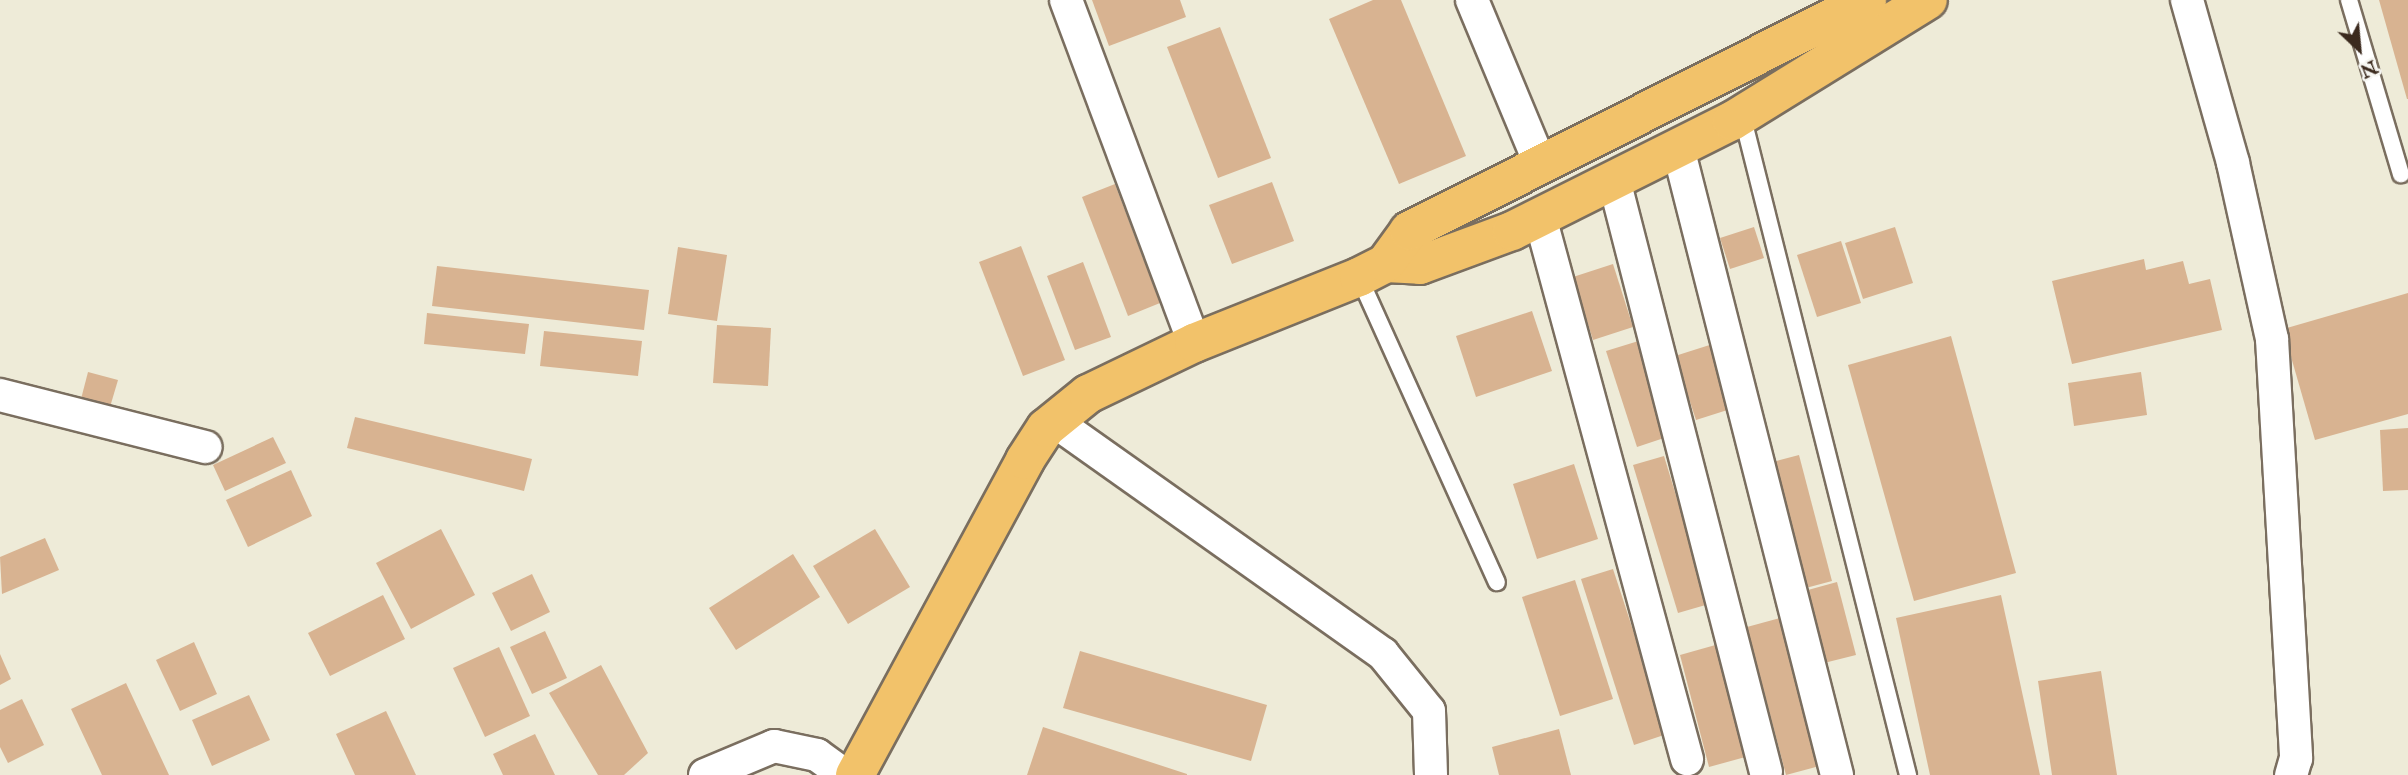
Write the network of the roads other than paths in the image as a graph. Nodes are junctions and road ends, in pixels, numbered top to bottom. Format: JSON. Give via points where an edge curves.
{"nodes":[{"id":1,"x":1066,"y":0,"type":"edge"},
{"id":2,"x":1472,"y":0,"type":"edge"},
{"id":3,"x":1867,"y":0,"type":"edge"},
{"id":4,"x":1928,"y":0,"type":"edge"},
{"id":5,"x":2187,"y":0,"type":"edge"},
{"id":6,"x":2349,"y":0,"type":"edge"},
{"id":7,"x":1742,"y":115,"type":"junction"},
{"id":8,"x":1632,"y":121,"type":"junction"},
{"id":9,"x":1664,"y":155,"type":"junction"},
{"id":10,"x":1541,"y":166,"type":"junction"},
{"id":11,"x":2401,"y":174,"type":"dead end"},
{"id":12,"x":1614,"y":180,"type":"junction"},
{"id":13,"x":1539,"y":217,"type":"junction"},
{"id":14,"x":1373,"y":270,"type":"junction"},
{"id":15,"x":1194,"y":343,"type":"junction"},
{"id":16,"x":0,"y":395,"type":"edge"},
{"id":17,"x":1054,"y":421,"type":"junction"},
{"id":18,"x":206,"y":447,"type":"dead end"},
{"id":19,"x":1497,"y":582,"type":"dead end"},
{"id":20,"x":1687,"y":760,"type":"dead end"},
{"id":21,"x":1766,"y":772,"type":"dead end"},
{"id":22,"x":705,"y":775,"type":"edge"},
{"id":23,"x":845,"y":775,"type":"edge"},
{"id":24,"x":855,"y":775,"type":"edge"},
{"id":25,"x":1432,"y":775,"type":"edge"},
{"id":26,"x":1837,"y":775,"type":"edge"},
{"id":27,"x":1908,"y":775,"type":"edge"},
{"id":28,"x":2291,"y":775,"type":"edge"}],
"edges":[{"from":1,"to":15,"type":"street"},
{"from":2,"to":10,"type":"street"},
{"from":3,"to":8,"type":"highway"},
{"from":4,"to":7,"type":"highway"},
{"from":5,"to":28,"type":"street","via":[[2233,163],[2272,340],[2296,758]]},
{"from":6,"to":11,"type":"lane"},
{"from":7,"to":9,"type":"highway"},
{"from":7,"to":27,"type":"lane"},
{"from":8,"to":9,"type":"highway"},
{"from":8,"to":10,"type":"highway"},
{"from":9,"to":12,"type":"highway"},
{"from":9,"to":26,"type":"street"},
{"from":10,"to":14,"type":"highway","via":[[1409,231]]},
{"from":12,"to":13,"type":"highway"},
{"from":12,"to":21,"type":"street"},
{"from":13,"to":14,"type":"highway","via":[[1420,265]]},
{"from":13,"to":20,"type":"street"},
{"from":14,"to":15,"type":"highway"},
{"from":14,"to":19,"type":"lane"},
{"from":15,"to":17,"type":"highway","via":[[1088,394]]},
{"from":16,"to":18,"type":"street"},
{"from":17,"to":24,"type":"highway","via":[[1025,460]]},
{"from":17,"to":25,"type":"street","via":[[1384,654],[1429,711]]},
{"from":22,"to":23,"type":"street","via":[[774,746],[817,755]]}]}
